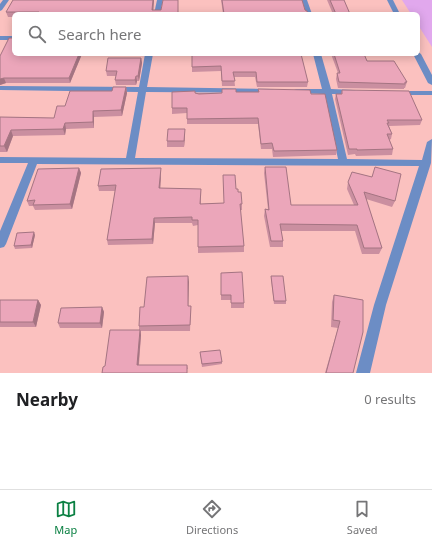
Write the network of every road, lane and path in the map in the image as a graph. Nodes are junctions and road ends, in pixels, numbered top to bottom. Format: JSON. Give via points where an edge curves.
{"nodes":[{"id":1,"x":6,"y":0,"type":"edge"},
{"id":2,"x":160,"y":0,"type":"edge"},
{"id":3,"x":304,"y":0,"type":"edge"},
{"id":4,"x":390,"y":0,"type":"edge"},
{"id":5,"x":0,"y":9,"type":"edge"},
{"id":6,"x":157,"y":12,"type":"edge"},
{"id":7,"x":308,"y":12,"type":"edge"},
{"id":8,"x":396,"y":12,"type":"edge"},
{"id":9,"x":0,"y":38,"type":"edge"},
{"id":10,"x":12,"y":38,"type":"edge"},
{"id":11,"x":149,"y":56,"type":"edge"},
{"id":12,"x":318,"y":56,"type":"edge"},
{"id":13,"x":419,"y":56,"type":"edge"},
{"id":14,"x":432,"y":83,"type":"edge"},
{"id":15,"x":0,"y":88,"type":"edge"},
{"id":16,"x":143,"y":90,"type":"junction"},
{"id":17,"x":327,"y":91,"type":"junction"},
{"id":18,"x":365,"y":92,"type":"edge"},
{"id":19,"x":387,"y":92,"type":"edge"},
{"id":20,"x":432,"y":93,"type":"edge"},
{"id":21,"x":432,"y":142,"type":"edge"},
{"id":22,"x":0,"y":160,"type":"edge"},
{"id":23,"x":34,"y":160,"type":"junction"},
{"id":24,"x":130,"y":161,"type":"junction"},
{"id":25,"x":343,"y":162,"type":"junction"},
{"id":26,"x":426,"y":163,"type":"junction"},
{"id":27,"x":0,"y":244,"type":"edge"},
{"id":28,"x":363,"y":373,"type":"edge"}],
"edges":[{"from":1,"to":5,"type":"street"},
{"from":2,"to":6,"type":"street"},
{"from":3,"to":7,"type":"street"},
{"from":4,"to":8,"type":"street"},
{"from":9,"to":10,"type":"street"},
{"from":11,"to":16,"type":"street"},
{"from":12,"to":17,"type":"street"},
{"from":13,"to":14,"type":"street"},
{"from":15,"to":16,"type":"street"},
{"from":16,"to":17,"type":"street"},
{"from":16,"to":24,"type":"street"},
{"from":17,"to":18,"type":"street"},
{"from":17,"to":25,"type":"street"},
{"from":19,"to":20,"type":"street"},
{"from":21,"to":26,"type":"street"},
{"from":22,"to":23,"type":"street"},
{"from":23,"to":24,"type":"street"},
{"from":23,"to":27,"type":"street"},
{"from":24,"to":25,"type":"street"},
{"from":25,"to":26,"type":"street"},
{"from":26,"to":28,"type":"street","via":[[380,305]]}]}
